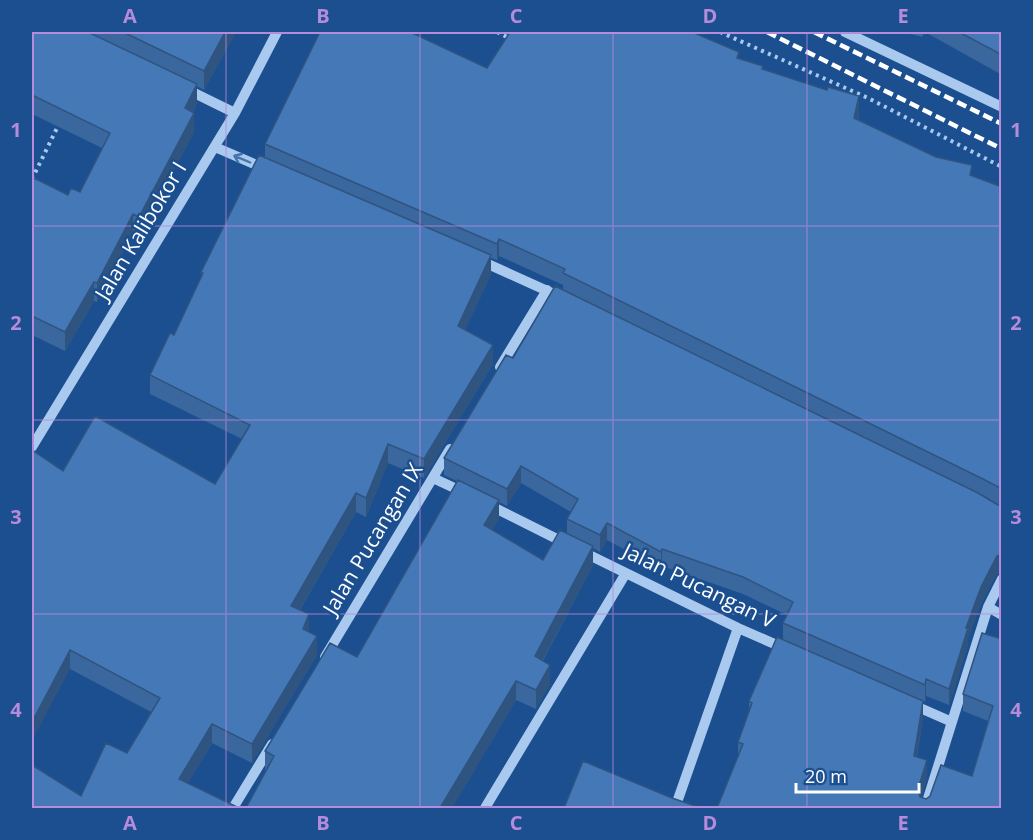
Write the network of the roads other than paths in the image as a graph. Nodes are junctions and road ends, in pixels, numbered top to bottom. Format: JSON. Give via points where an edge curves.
{"nodes":[{"id":1,"x":277,"y":32,"type":"edge"},
{"id":2,"x":845,"y":32,"type":"edge"},
{"id":3,"x":173,"y":83,"type":"edge"},
{"id":4,"x":1002,"y":107,"type":"edge"},
{"id":5,"x":235,"y":113,"type":"junction"},
{"id":6,"x":215,"y":147,"type":"junction"},
{"id":7,"x":279,"y":174,"type":"edge"},
{"id":8,"x":472,"y":258,"type":"edge"},
{"id":9,"x":547,"y":290,"type":"junction"},
{"id":10,"x":568,"y":300,"type":"edge"},
{"id":11,"x":493,"y":379,"type":"edge"},
{"id":12,"x":457,"y":438,"type":"edge"},
{"id":13,"x":32,"y":447,"type":"edge"},
{"id":14,"x":433,"y":478,"type":"junction"},
{"id":15,"x":626,"y":573,"type":"junction"},
{"id":16,"x":1002,"y":579,"type":"edge"},
{"id":17,"x":988,"y":607,"type":"junction"},
{"id":18,"x":1002,"y":615,"type":"edge"},
{"id":19,"x":738,"y":628,"type":"junction"},
{"id":20,"x":792,"y":651,"type":"edge"},
{"id":21,"x":318,"y":668,"type":"edge"},
{"id":22,"x":898,"y":698,"type":"edge"},
{"id":23,"x":952,"y":722,"type":"junction"},
{"id":24,"x":275,"y":738,"type":"edge"},
{"id":25,"x":233,"y":808,"type":"edge"},
{"id":26,"x":485,"y":808,"type":"edge"},
{"id":27,"x":675,"y":808,"type":"edge"},
{"id":28,"x":925,"y":808,"type":"edge"}],
"edges":[{"from":1,"to":5,"type":"street","name":"Jalan Kalibokor I"},
{"from":2,"to":4,"type":"street"},
{"from":3,"to":5,"type":"street"},
{"from":5,"to":6,"type":"street","name":"Jalan Kalibokor I"},
{"from":7,"to":6,"type":"street","one_way":true},
{"from":6,"to":13,"type":"street","name":"Jalan Kalibokor I"},
{"from":8,"to":9,"type":"street"},
{"from":9,"to":10,"type":"street"},
{"from":9,"to":11,"type":"street"},
{"from":12,"to":14,"type":"street","name":"Jalan Pucangan IX"},
{"from":14,"to":15,"type":"street","name":"Jalan Pucangan V"},
{"from":14,"to":21,"type":"street","name":"Jalan Pucangan IX"},
{"from":15,"to":19,"type":"street","name":"Jalan Pucangan V"},
{"from":15,"to":26,"type":"street"},
{"from":16,"to":17,"type":"street"},
{"from":17,"to":18,"type":"street"},
{"from":17,"to":23,"type":"street"},
{"from":19,"to":20,"type":"street","name":"Jalan Pucangan V"},
{"from":19,"to":27,"type":"street"},
{"from":22,"to":23,"type":"street"},
{"from":23,"to":28,"type":"street"},
{"from":24,"to":25,"type":"street"}]}
